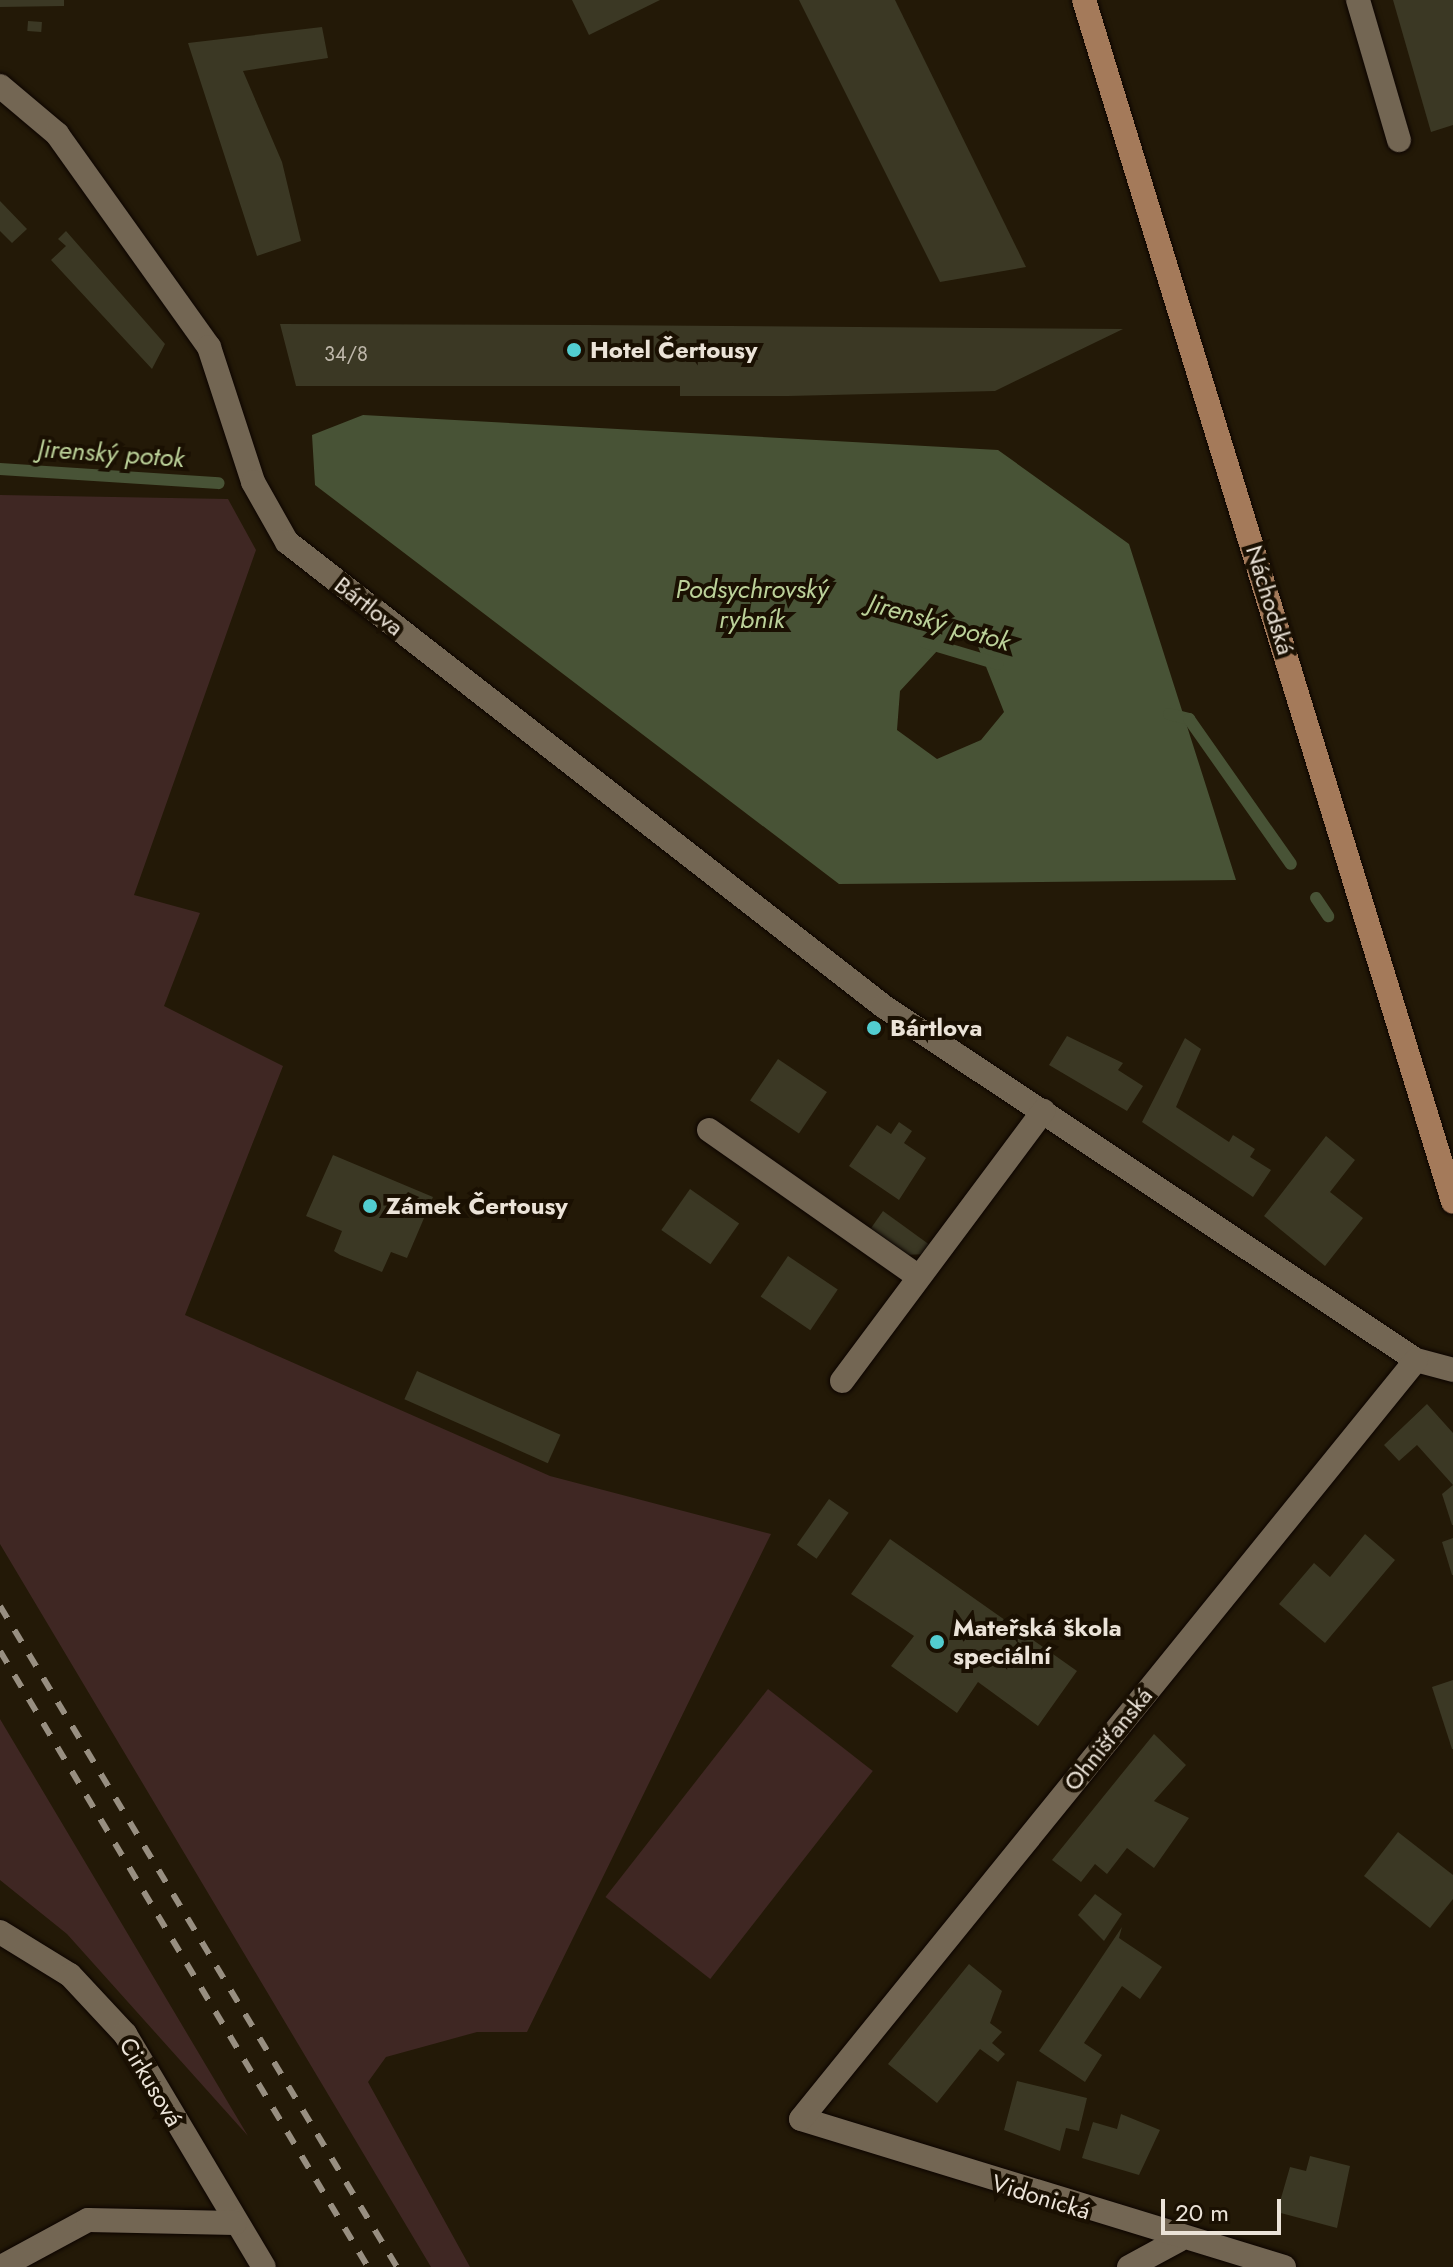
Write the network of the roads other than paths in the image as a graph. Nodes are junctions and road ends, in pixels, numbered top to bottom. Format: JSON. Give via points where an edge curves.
{"nodes":[{"id":1,"x":1084,"y":0,"type":"edge"},
{"id":2,"x":1358,"y":0,"type":"edge"},
{"id":3,"x":0,"y":86,"type":"edge"},
{"id":4,"x":1399,"y":140,"type":"dead end"},
{"id":5,"x":1043,"y":1111,"type":"junction"},
{"id":6,"x":709,"y":1130,"type":"dead end"},
{"id":7,"x":1453,"y":1202,"type":"edge"},
{"id":8,"x":919,"y":1277,"type":"junction"},
{"id":9,"x":1416,"y":1360,"type":"junction"},
{"id":10,"x":1453,"y":1370,"type":"edge"},
{"id":11,"x":842,"y":1381,"type":"dead end"},
{"id":12,"x":0,"y":1932,"type":"edge"},
{"id":13,"x":801,"y":2119,"type":"joint"},
{"id":14,"x":235,"y":2223,"type":"junction"},
{"id":15,"x":1179,"y":2240,"type":"junction"},
{"id":16,"x":1,"y":2267,"type":"edge"},
{"id":17,"x":264,"y":2267,"type":"edge"},
{"id":18,"x":1129,"y":2267,"type":"edge"},
{"id":19,"x":1284,"y":2267,"type":"edge"}],
"edges":[{"from":1,"to":7,"type":"main road","name":"Náchodská"},
{"from":2,"to":4,"type":"street"},
{"from":3,"to":5,"type":"street","name":"Bártlova","via":[[57,134],[209,347],[253,482],[287,542],[883,1006]]},
{"from":5,"to":8,"type":"street"},
{"from":5,"to":9,"type":"street","name":"Bártlova"},
{"from":6,"to":8,"type":"street"},
{"from":8,"to":11,"type":"street"},
{"from":9,"to":10,"type":"street","name":"Bártlova"},
{"from":9,"to":13,"type":"street","name":"Ohnišťanská"},
{"from":12,"to":14,"type":"street","name":"Cirkusová","via":[[70,1975],[125,2034]]},
{"from":13,"to":15,"type":"street","name":"Vidonická"},
{"from":14,"to":16,"type":"street","via":[[88,2220]]},
{"from":14,"to":17,"type":"street","name":"Cirkusová"},
{"from":15,"to":18,"type":"street"},
{"from":15,"to":19,"type":"street","name":"Vidonická"}]}
